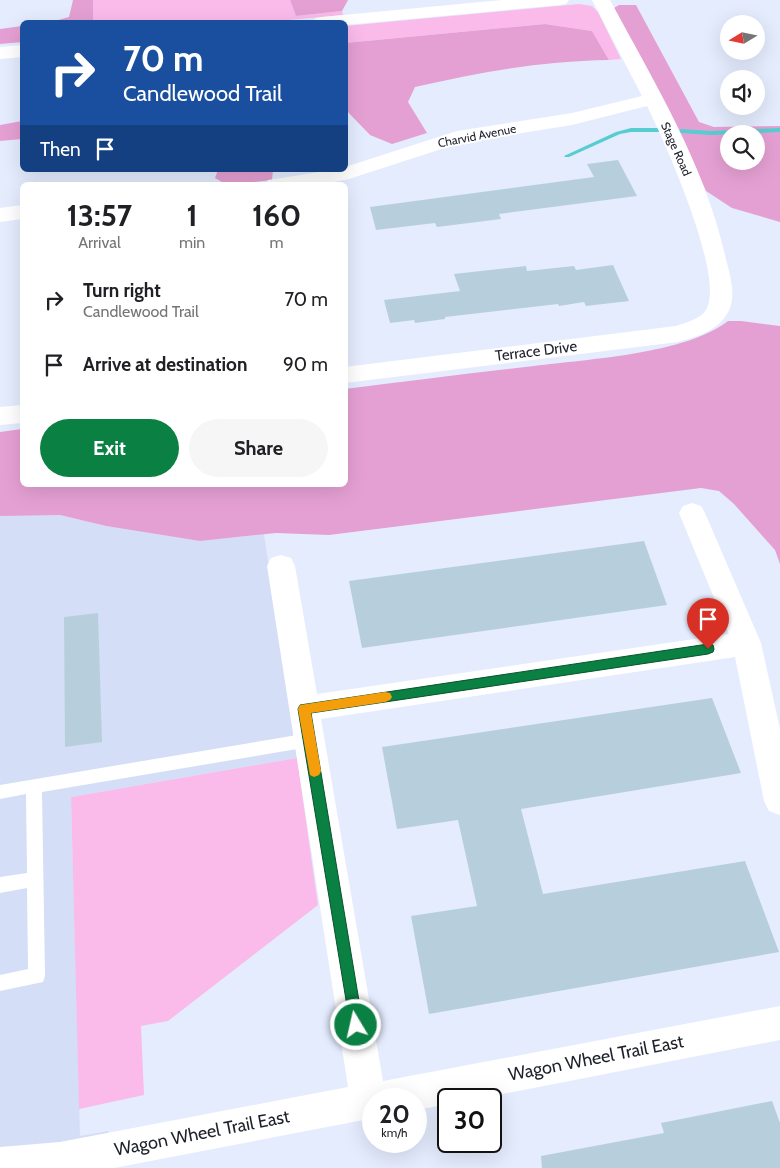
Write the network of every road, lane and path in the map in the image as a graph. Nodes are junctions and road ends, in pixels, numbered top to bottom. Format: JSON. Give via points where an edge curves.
{"nodes":[{"id":1,"x":560,"y":0,"type":"edge"},
{"id":2,"x":601,"y":0,"type":"edge"},
{"id":3,"x":344,"y":20,"type":"edge"},
{"id":4,"x":20,"y":51,"type":"edge"},
{"id":5,"x":0,"y":54,"type":"edge"},
{"id":6,"x":652,"y":99,"type":"junction"},
{"id":7,"x":297,"y":182,"type":"edge"},
{"id":8,"x":20,"y":212,"type":"edge"},
{"id":9,"x":0,"y":215,"type":"edge"},
{"id":10,"x":718,"y":308,"type":"joint"},
{"id":11,"x":348,"y":375,"type":"edge"},
{"id":12,"x":20,"y":414,"type":"edge"},
{"id":13,"x":0,"y":416,"type":"edge"},
{"id":14,"x":692,"y":513,"type":"dead end"},
{"id":15,"x":281,"y":566,"type":"dead end"},
{"id":16,"x":747,"y":643,"type":"junction"},
{"id":17,"x":304,"y":709,"type":"junction"},
{"id":18,"x":309,"y":740,"type":"junction"},
{"id":19,"x":34,"y":787,"type":"junction"},
{"id":20,"x":0,"y":792,"type":"edge"},
{"id":21,"x":780,"y":801,"type":"edge"},
{"id":22,"x":35,"y":879,"type":"junction"},
{"id":23,"x":0,"y":885,"type":"edge"},
{"id":24,"x":0,"y":983,"type":"edge"},
{"id":25,"x":780,"y":1023,"type":"edge"},
{"id":26,"x":373,"y":1088,"type":"edge"},
{"id":27,"x":427,"y":1090,"type":"edge"},
{"id":28,"x":362,"y":1102,"type":"edge"},
{"id":29,"x":0,"y":1166,"type":"edge"}],
"edges":[{"from":1,"to":3,"type":"street"},
{"from":2,"to":6,"type":"street","name":"Stage Road"},
{"from":4,"to":5,"type":"street"},
{"from":6,"to":7,"type":"street","name":"Charvid Avenue","via":[[572,119],[457,137],[349,173]]},
{"from":6,"to":10,"type":"street","name":"Stage Road","via":[[679,154],[707,224],[721,285]]},
{"from":8,"to":9,"type":"street"},
{"from":10,"to":11,"type":"street","name":"Terrace Drive","via":[[700,326],[678,334]]},
{"from":12,"to":13,"type":"street"},
{"from":14,"to":16,"type":"street"},
{"from":15,"to":17,"type":"street"},
{"from":16,"to":17,"type":"street"},
{"from":16,"to":21,"type":"street"},
{"from":17,"to":18,"type":"street"},
{"from":18,"to":19,"type":"lane"},
{"from":18,"to":26,"type":"street"},
{"from":19,"to":20,"type":"lane"},
{"from":19,"to":22,"type":"lane"},
{"from":22,"to":23,"type":"lane"},
{"from":22,"to":24,"type":"lane","via":[[37,976]]},
{"from":25,"to":27,"type":"street","name":"Wagon Wheel Trail East"},
{"from":28,"to":29,"type":"street","name":"Wagon Wheel Trail East","via":[[60,1160]]}]}
